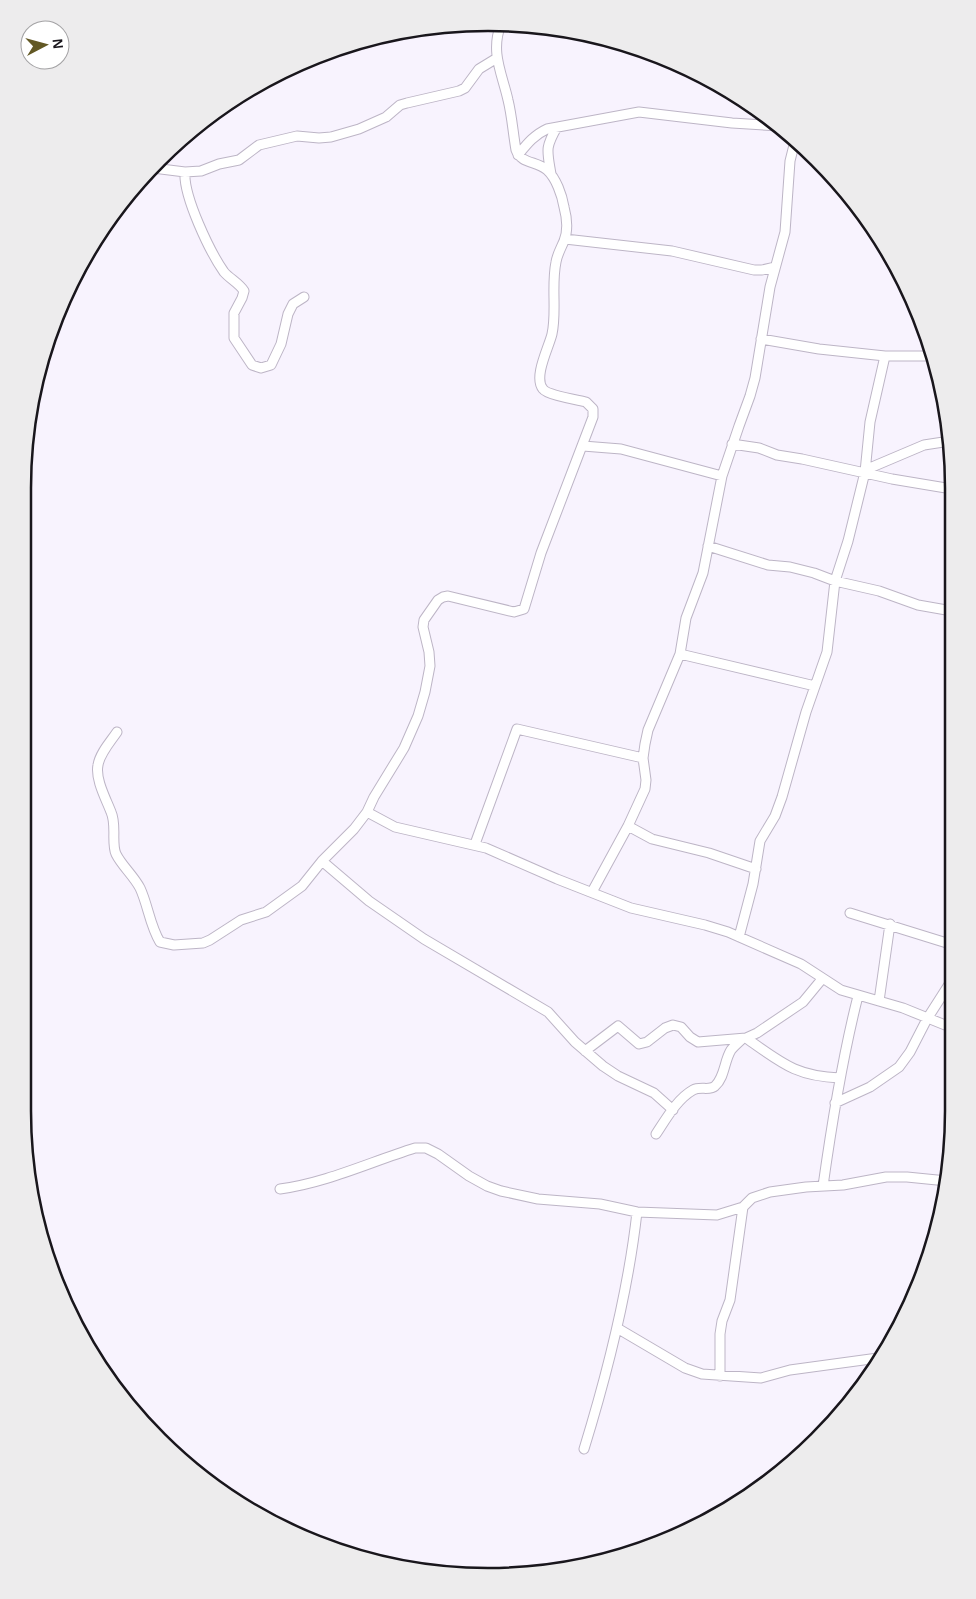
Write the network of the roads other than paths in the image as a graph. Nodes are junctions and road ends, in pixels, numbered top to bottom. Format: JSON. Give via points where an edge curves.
{"nodes":[{"id":1,"x":499,"y":31,"type":"edge"},
{"id":2,"x":497,"y":58,"type":"junction"},
{"id":3,"x":764,"y":125,"type":"edge"},
{"id":4,"x":557,"y":127,"type":"junction"},
{"id":5,"x":793,"y":149,"type":"edge"},
{"id":6,"x":518,"y":155,"type":"junction"},
{"id":7,"x":161,"y":169,"type":"edge"},
{"id":8,"x":185,"y":172,"type":"junction"},
{"id":9,"x":552,"y":175,"type":"junction"},
{"id":10,"x":565,"y":239,"type":"junction"},
{"id":11,"x":775,"y":267,"type":"junction"},
{"id":12,"x":304,"y":297,"type":"dead end"},
{"id":13,"x":760,"y":339,"type":"junction"},
{"id":14,"x":885,"y":356,"type":"junction"},
{"id":15,"x":925,"y":356,"type":"edge"},
{"id":16,"x":942,"y":442,"type":"edge"},
{"id":17,"x":732,"y":444,"type":"junction"},
{"id":18,"x":583,"y":446,"type":"junction"},
{"id":19,"x":865,"y":471,"type":"junction"},
{"id":20,"x":722,"y":476,"type":"junction"},
{"id":21,"x":945,"y":488,"type":"edge"},
{"id":22,"x":708,"y":546,"type":"junction"},
{"id":23,"x":835,"y":581,"type":"junction"},
{"id":24,"x":945,"y":610,"type":"edge"},
{"id":25,"x":680,"y":654,"type":"junction"},
{"id":26,"x":815,"y":686,"type":"junction"},
{"id":27,"x":117,"y":732,"type":"dead end"},
{"id":28,"x":643,"y":758,"type":"junction"},
{"id":29,"x":367,"y":812,"type":"junction"},
{"id":30,"x":628,"y":826,"type":"junction"},
{"id":31,"x":474,"y":844,"type":"junction"},
{"id":32,"x":322,"y":861,"type":"junction"},
{"id":33,"x":756,"y":868,"type":"junction"},
{"id":34,"x":592,"y":892,"type":"junction"},
{"id":35,"x":850,"y":913,"type":"dead end"},
{"id":36,"x":890,"y":924,"type":"junction"},
{"id":37,"x":739,"y":937,"type":"junction"},
{"id":38,"x":945,"y":942,"type":"edge"},
{"id":39,"x":822,"y":979,"type":"junction"},
{"id":40,"x":945,"y":991,"type":"edge"},
{"id":41,"x":858,"y":996,"type":"junction"},
{"id":42,"x":879,"y":1001,"type":"junction"},
{"id":43,"x":927,"y":1019,"type":"junction"},
{"id":44,"x":945,"y":1025,"type":"edge"},
{"id":45,"x":744,"y":1039,"type":"junction"},
{"id":46,"x":585,"y":1051,"type":"junction"},
{"id":47,"x":840,"y":1078,"type":"junction"},
{"id":48,"x":835,"y":1103,"type":"junction"},
{"id":49,"x":673,"y":1110,"type":"junction"},
{"id":50,"x":656,"y":1134,"type":"dead end"},
{"id":51,"x":939,"y":1180,"type":"edge"},
{"id":52,"x":823,"y":1186,"type":"junction"},
{"id":53,"x":280,"y":1189,"type":"dead end"},
{"id":54,"x":743,"y":1206,"type":"junction"},
{"id":55,"x":637,"y":1212,"type":"junction"},
{"id":56,"x":617,"y":1328,"type":"junction"},
{"id":57,"x":872,"y":1359,"type":"edge"},
{"id":58,"x":720,"y":1376,"type":"junction"},
{"id":59,"x":584,"y":1450,"type":"dead end"}],
"edges":[{"from":1,"to":2,"type":"street","via":[[495,45]]},
{"from":2,"to":6,"type":"street"},
{"from":2,"to":8,"type":"street","via":[[479,69],[459,91],[400,105],[359,129],[331,137],[291,137],[259,145],[240,160]]},
{"from":3,"to":4,"type":"street","via":[[639,112]]},
{"from":4,"to":6,"type":"street","via":[[538,133]]},
{"from":4,"to":9,"type":"street","via":[[547,150]]},
{"from":5,"to":11,"type":"street","via":[[784,232]]},
{"from":6,"to":9,"type":"street"},
{"from":7,"to":8,"type":"street"},
{"from":8,"to":12,"type":"street","via":[[189,199],[210,246],[226,274],[244,291],[234,313],[234,338],[252,365],[265,368],[271,365],[288,314],[293,304]]},
{"from":9,"to":10,"type":"street","via":[[564,207]]},
{"from":10,"to":11,"type":"street","via":[[672,251],[754,270]]},
{"from":10,"to":18,"type":"street","via":[[556,262],[553,327],[540,379],[546,392],[591,405],[594,413]]},
{"from":11,"to":13,"type":"street"},
{"from":13,"to":14,"type":"street"},
{"from":13,"to":17,"type":"street","via":[[755,378]]},
{"from":14,"to":15,"type":"street"},
{"from":14,"to":19,"type":"street","via":[[870,422]]},
{"from":16,"to":19,"type":"street","via":[[924,446]]},
{"from":17,"to":19,"type":"street","via":[[760,448],[777,456]]},
{"from":17,"to":20,"type":"street"},
{"from":18,"to":20,"type":"street","via":[[621,449]]},
{"from":18,"to":29,"type":"street","via":[[541,553],[524,609],[514,612],[443,596],[427,615],[423,627],[430,666],[418,716],[404,748]]},
{"from":19,"to":21,"type":"street"},
{"from":19,"to":23,"type":"street"},
{"from":20,"to":22,"type":"street"},
{"from":22,"to":23,"type":"street"},
{"from":22,"to":25,"type":"street","via":[[703,573],[686,618]]},
{"from":23,"to":24,"type":"street"},
{"from":23,"to":26,"type":"street","via":[[827,652]]},
{"from":25,"to":26,"type":"street"},
{"from":25,"to":28,"type":"street","via":[[648,730]]},
{"from":26,"to":33,"type":"street","via":[[782,798],[760,841]]},
{"from":27,"to":32,"type":"street","via":[[98,764],[101,786],[114,821],[114,848],[141,890],[160,942],[174,945],[210,940],[240,920],[266,912],[302,886]]},
{"from":28,"to":30,"type":"street","via":[[646,784]]},
{"from":28,"to":31,"type":"street","via":[[517,729]]},
{"from":29,"to":31,"type":"street","via":[[395,827]]},
{"from":29,"to":32,"type":"street"},
{"from":30,"to":33,"type":"street","via":[[658,841]]},
{"from":30,"to":34,"type":"street"},
{"from":31,"to":34,"type":"street"},
{"from":32,"to":46,"type":"street","via":[[369,901],[416,934],[548,1012]]},
{"from":33,"to":37,"type":"street"},
{"from":34,"to":37,"type":"street","via":[[632,908],[705,925]]},
{"from":35,"to":36,"type":"street"},
{"from":36,"to":38,"type":"street"},
{"from":36,"to":42,"type":"street"},
{"from":37,"to":39,"type":"street","via":[[801,964]]},
{"from":39,"to":41,"type":"street"},
{"from":39,"to":45,"type":"street","via":[[803,1002]]},
{"from":40,"to":43,"type":"street"},
{"from":41,"to":42,"type":"street"},
{"from":41,"to":47,"type":"street"},
{"from":42,"to":43,"type":"street"},
{"from":43,"to":44,"type":"street"},
{"from":43,"to":48,"type":"street","via":[[899,1067],[870,1087]]},
{"from":45,"to":46,"type":"street","via":[[698,1042],[681,1027],[673,1025],[639,1044],[618,1026]]},
{"from":45,"to":47,"type":"street","via":[[791,1068],[817,1076]]},
{"from":45,"to":49,"type":"street","via":[[731,1050],[715,1086],[694,1089]]},
{"from":46,"to":49,"type":"street","via":[[618,1076],[654,1092]]},
{"from":47,"to":48,"type":"street"},
{"from":48,"to":52,"type":"street"},
{"from":49,"to":50,"type":"street"},
{"from":51,"to":52,"type":"street","via":[[896,1176]]},
{"from":52,"to":54,"type":"street","via":[[770,1192],[752,1198]]},
{"from":53,"to":55,"type":"street","via":[[321,1181],[415,1148],[426,1148],[469,1176],[501,1191]]},
{"from":54,"to":55,"type":"street","via":[[717,1215]]},
{"from":54,"to":58,"type":"street","via":[[730,1295],[720,1334]]},
{"from":55,"to":56,"type":"street"},
{"from":56,"to":58,"type":"street","via":[[685,1368]]},
{"from":56,"to":59,"type":"street"},
{"from":57,"to":58,"type":"street","via":[[778,1372],[766,1377]]}]}
